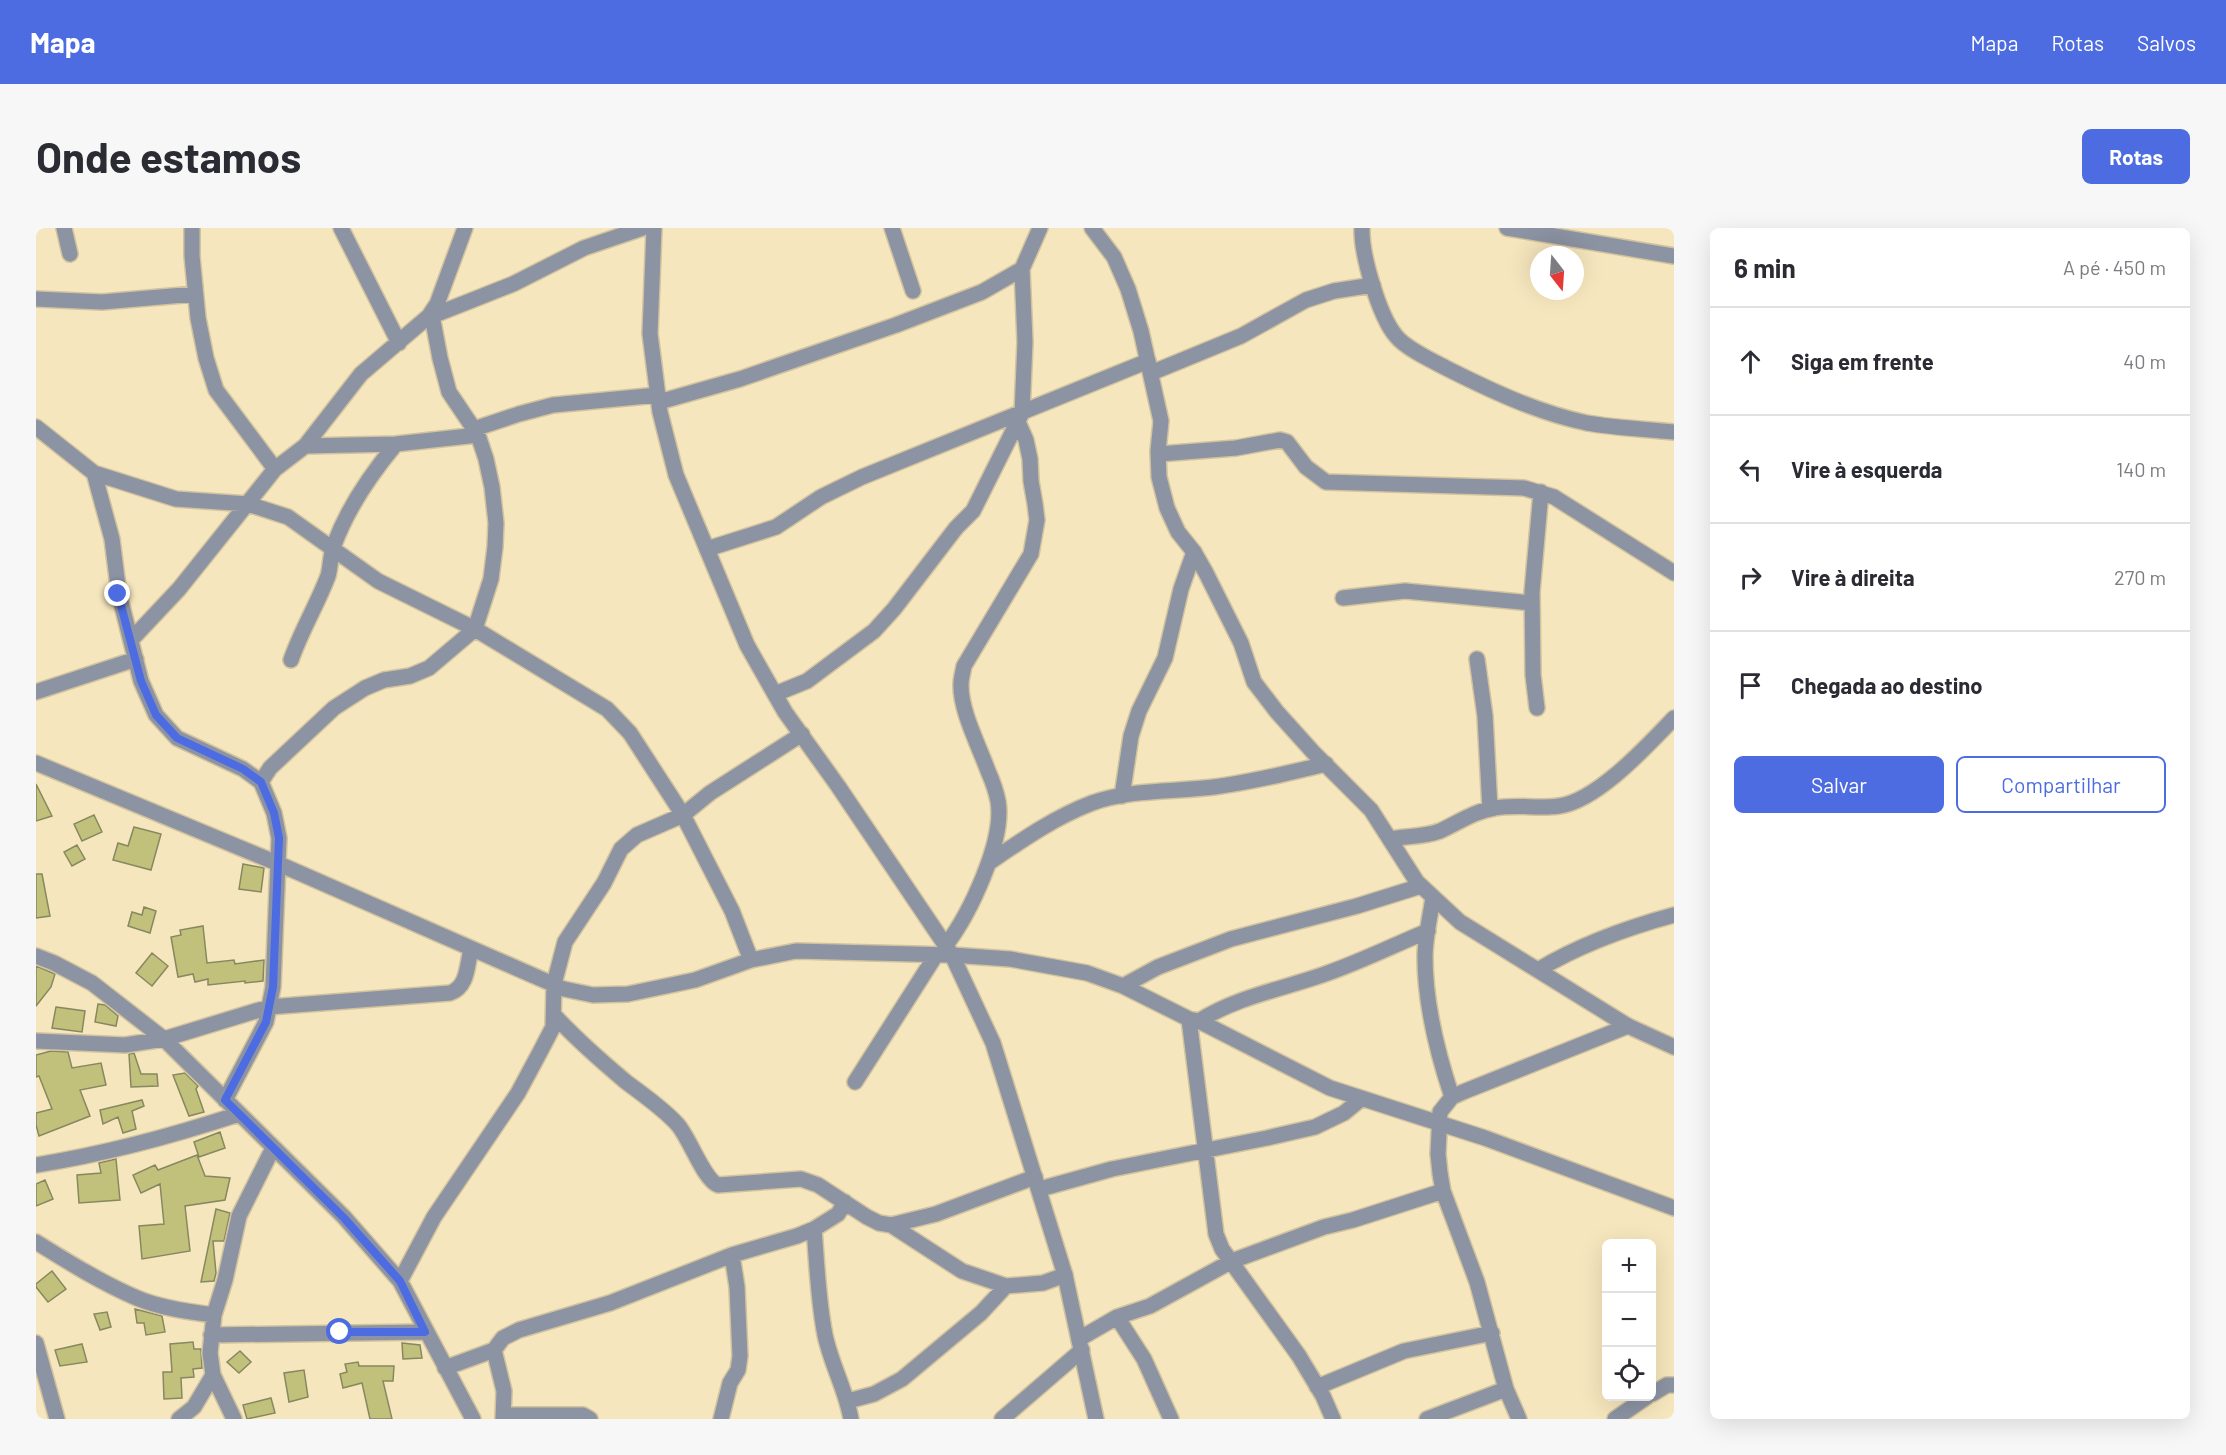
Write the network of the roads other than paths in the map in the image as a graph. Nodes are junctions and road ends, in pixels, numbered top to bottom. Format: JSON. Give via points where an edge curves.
{"nodes":[{"id":1,"x":64,"y":228,"type":"edge"},
{"id":2,"x":192,"y":228,"type":"edge"},
{"id":3,"x":341,"y":228,"type":"edge"},
{"id":4,"x":465,"y":228,"type":"edge"},
{"id":5,"x":643,"y":228,"type":"edge"},
{"id":6,"x":654,"y":228,"type":"edge"},
{"id":7,"x":892,"y":228,"type":"edge"},
{"id":8,"x":1040,"y":228,"type":"edge"},
{"id":9,"x":1092,"y":228,"type":"edge"},
{"id":10,"x":1362,"y":228,"type":"edge"},
{"id":11,"x":1507,"y":228,"type":"edge"},
{"id":12,"x":70,"y":254,"type":"dead end"},
{"id":13,"x":1674,"y":256,"type":"edge"},
{"id":14,"x":1022,"y":269,"type":"junction"},
{"id":15,"x":1373,"y":285,"type":"junction"},
{"id":16,"x":913,"y":291,"type":"dead end"},
{"id":17,"x":195,"y":294,"type":"junction"},
{"id":18,"x":36,"y":298,"type":"edge"},
{"id":19,"x":431,"y":316,"type":"junction"},
{"id":20,"x":399,"y":343,"type":"junction"},
{"id":21,"x":1149,"y":367,"type":"junction"},
{"id":22,"x":658,"y":398,"type":"junction"},
{"id":23,"x":1020,"y":417,"type":"junction"},
{"id":24,"x":36,"y":427,"type":"edge"},
{"id":25,"x":476,"y":432,"type":"junction"},
{"id":26,"x":1674,"y":432,"type":"edge"},
{"id":27,"x":396,"y":444,"type":"junction"},
{"id":28,"x":305,"y":446,"type":"junction"},
{"id":29,"x":1159,"y":454,"type":"junction"},
{"id":30,"x":275,"y":470,"type":"junction"},
{"id":31,"x":94,"y":473,"type":"junction"},
{"id":32,"x":1541,"y":492,"type":"junction"},
{"id":33,"x":248,"y":504,"type":"junction"},
{"id":34,"x":333,"y":548,"type":"junction"},
{"id":35,"x":708,"y":549,"type":"junction"},
{"id":36,"x":1194,"y":552,"type":"junction"},
{"id":37,"x":1674,"y":573,"type":"edge"},
{"id":38,"x":1343,"y":598,"type":"dead end"},
{"id":39,"x":1532,"y":603,"type":"junction"},
{"id":40,"x":475,"y":629,"type":"junction"},
{"id":41,"x":131,"y":640,"type":"junction"},
{"id":42,"x":136,"y":659,"type":"junction"},
{"id":43,"x":1477,"y":659,"type":"dead end"},
{"id":44,"x":291,"y":660,"type":"dead end"},
{"id":45,"x":36,"y":692,"type":"edge"},
{"id":46,"x":775,"y":694,"type":"junction"},
{"id":47,"x":1537,"y":708,"type":"dead end"},
{"id":48,"x":1674,"y":718,"type":"edge"},
{"id":49,"x":802,"y":734,"type":"junction"},
{"id":50,"x":36,"y":763,"type":"edge"},
{"id":51,"x":1326,"y":764,"type":"junction"},
{"id":52,"x":261,"y":782,"type":"junction"},
{"id":53,"x":1122,"y":796,"type":"junction"},
{"id":54,"x":1490,"y":809,"type":"junction"},
{"id":55,"x":682,"y":814,"type":"junction"},
{"id":56,"x":1390,"y":839,"type":"junction"},
{"id":57,"x":990,"y":862,"type":"junction"},
{"id":58,"x":279,"y":864,"type":"junction"},
{"id":59,"x":1421,"y":886,"type":"junction"},
{"id":60,"x":1433,"y":898,"type":"junction"},
{"id":61,"x":1674,"y":915,"type":"edge"},
{"id":62,"x":1428,"y":931,"type":"junction"},
{"id":63,"x":471,"y":949,"type":"junction"},
{"id":64,"x":945,"y":952,"type":"junction"},
{"id":65,"x":36,"y":956,"type":"edge"},
{"id":66,"x":751,"y":960,"type":"junction"},
{"id":67,"x":1538,"y":970,"type":"junction"},
{"id":68,"x":554,"y":984,"type":"junction"},
{"id":69,"x":1123,"y":986,"type":"junction"},
{"id":70,"x":269,"y":1006,"type":"junction"},
{"id":71,"x":554,"y":1015,"type":"junction"},
{"id":72,"x":1194,"y":1020,"type":"junction"},
{"id":73,"x":1628,"y":1026,"type":"junction"},
{"id":74,"x":164,"y":1040,"type":"junction"},
{"id":75,"x":36,"y":1041,"type":"edge"},
{"id":76,"x":1674,"y":1047,"type":"edge"},
{"id":77,"x":855,"y":1082,"type":"dead end"},
{"id":78,"x":1452,"y":1097,"type":"junction"},
{"id":79,"x":1361,"y":1099,"type":"junction"},
{"id":80,"x":225,"y":1100,"type":"junction"},
{"id":81,"x":239,"y":1114,"type":"junction"},
{"id":82,"x":1440,"y":1125,"type":"junction"},
{"id":83,"x":273,"y":1148,"type":"junction"},
{"id":84,"x":1204,"y":1150,"type":"junction"},
{"id":85,"x":36,"y":1165,"type":"edge"},
{"id":86,"x":1037,"y":1183,"type":"junction"},
{"id":87,"x":1443,"y":1191,"type":"junction"},
{"id":88,"x":845,"y":1202,"type":"junction"},
{"id":89,"x":1674,"y":1208,"type":"edge"},
{"id":90,"x":891,"y":1225,"type":"junction"},
{"id":91,"x":814,"y":1229,"type":"junction"},
{"id":92,"x":36,"y":1242,"type":"edge"},
{"id":93,"x":732,"y":1255,"type":"junction"},
{"id":94,"x":1232,"y":1261,"type":"junction"},
{"id":95,"x":1065,"y":1275,"type":"junction"},
{"id":96,"x":400,"y":1281,"type":"junction"},
{"id":97,"x":1006,"y":1286,"type":"junction"},
{"id":98,"x":214,"y":1315,"type":"junction"},
{"id":99,"x":1117,"y":1317,"type":"junction"},
{"id":100,"x":425,"y":1332,"type":"junction"},
{"id":101,"x":1492,"y":1334,"type":"junction"},
{"id":102,"x":211,"y":1335,"type":"junction"},
{"id":103,"x":36,"y":1343,"type":"edge"},
{"id":104,"x":1080,"y":1344,"type":"junction"},
{"id":105,"x":494,"y":1350,"type":"junction"},
{"id":106,"x":445,"y":1368,"type":"junction"},
{"id":107,"x":213,"y":1375,"type":"junction"},
{"id":108,"x":1674,"y":1385,"type":"edge"},
{"id":109,"x":1317,"y":1387,"type":"junction"},
{"id":110,"x":1506,"y":1389,"type":"junction"},
{"id":111,"x":1656,"y":1391,"type":"edge"},
{"id":112,"x":848,"y":1401,"type":"junction"},
{"id":113,"x":1641,"y":1401,"type":"edge"},
{"id":114,"x":504,"y":1417,"type":"edge"},
{"id":115,"x":57,"y":1419,"type":"edge"},
{"id":116,"x":179,"y":1419,"type":"edge"},
{"id":117,"x":234,"y":1419,"type":"edge"},
{"id":118,"x":473,"y":1419,"type":"edge"},
{"id":119,"x":590,"y":1419,"type":"edge"},
{"id":120,"x":721,"y":1419,"type":"edge"},
{"id":121,"x":851,"y":1419,"type":"edge"},
{"id":122,"x":1002,"y":1419,"type":"edge"},
{"id":123,"x":1096,"y":1419,"type":"edge"},
{"id":124,"x":1171,"y":1419,"type":"edge"},
{"id":125,"x":1333,"y":1419,"type":"edge"},
{"id":126,"x":1427,"y":1419,"type":"edge"},
{"id":127,"x":1519,"y":1419,"type":"edge"},
{"id":128,"x":1615,"y":1419,"type":"edge"}],
"edges":[{"from":1,"to":12,"type":"street"},
{"from":2,"to":17,"type":"street"},
{"from":3,"to":20,"type":"street"},
{"from":4,"to":19,"type":"street"},
{"from":5,"to":19,"type":"street","via":[[585,248],[513,284]]},
{"from":6,"to":22,"type":"street","via":[[650,334]]},
{"from":7,"to":16,"type":"street"},
{"from":8,"to":14,"type":"street"},
{"from":9,"to":21,"type":"street","via":[[1114,256],[1128,289]]},
{"from":10,"to":15,"type":"street","via":[[1361,239]]},
{"from":11,"to":13,"type":"street"},
{"from":14,"to":22,"type":"street","via":[[982,292],[896,325],[740,379]]},
{"from":14,"to":23,"type":"street","via":[[1025,342]]},
{"from":15,"to":21,"type":"street","via":[[1306,300],[1241,336]]},
{"from":15,"to":26,"type":"street","via":[[1397,338],[1430,360],[1504,397],[1589,423]]},
{"from":17,"to":18,"type":"street","via":[[102,302]]},
{"from":17,"to":30,"type":"street","via":[[216,390]]},
{"from":19,"to":20,"type":"street"},
{"from":19,"to":25,"type":"street","via":[[449,392]]},
{"from":20,"to":28,"type":"street","via":[[361,374]]},
{"from":21,"to":23,"type":"street"},
{"from":21,"to":29,"type":"street","via":[[1161,421]]},
{"from":22,"to":25,"type":"street","via":[[553,405]]},
{"from":22,"to":35,"type":"street","via":[[676,475]]},
{"from":23,"to":35,"type":"street","via":[[862,477],[776,527]]},
{"from":23,"to":46,"type":"street","via":[[973,511],[894,609],[874,631],[807,681]]},
{"from":23,"to":57,"type":"street","via":[[1030,459],[1037,520],[1031,554],[964,666],[960,685],[998,803]]},
{"from":24,"to":31,"type":"street"},
{"from":25,"to":27,"type":"street"},
{"from":25,"to":40,"type":"street","via":[[486,459],[496,523],[491,579]]},
{"from":27,"to":28,"type":"street"},
{"from":27,"to":34,"type":"street","via":[[356,497]]},
{"from":28,"to":30,"type":"street"},
{"from":29,"to":32,"type":"street","via":[[1280,440],[1287,442],[1306,467],[1326,482],[1524,488]]},
{"from":29,"to":36,"type":"street","via":[[1159,477],[1167,508],[1178,532]]},
{"from":30,"to":33,"type":"street"},
{"from":31,"to":33,"type":"street","via":[[176,499]]},
{"from":31,"to":41,"type":"street","via":[[112,539],[117,588]]},
{"from":32,"to":37,"type":"street"},
{"from":32,"to":39,"type":"street"},
{"from":33,"to":34,"type":"street","via":[[288,517]]},
{"from":33,"to":41,"type":"street","via":[[179,589]]},
{"from":34,"to":40,"type":"street","via":[[378,581]]},
{"from":34,"to":44,"type":"street","via":[[329,574]]},
{"from":35,"to":46,"type":"street","via":[[747,645]]},
{"from":36,"to":51,"type":"street","via":[[1241,644],[1254,682]]},
{"from":36,"to":53,"type":"street","via":[[1165,658],[1131,736]]},
{"from":38,"to":39,"type":"street","via":[[1405,591]]},
{"from":39,"to":47,"type":"street"},
{"from":40,"to":52,"type":"street","via":[[429,668],[364,688],[334,708],[270,768]]},
{"from":40,"to":55,"type":"street","via":[[607,709],[630,733]]},
{"from":41,"to":42,"type":"street"},
{"from":42,"to":45,"type":"street"},
{"from":42,"to":52,"type":"street","via":[[156,715],[177,738],[243,769]]},
{"from":43,"to":54,"type":"street","via":[[1485,716]]},
{"from":46,"to":49,"type":"street"},
{"from":48,"to":54,"type":"street","via":[[1634,758],[1578,802]]},
{"from":49,"to":55,"type":"street"},
{"from":49,"to":64,"type":"street"},
{"from":50,"to":58,"type":"street"},
{"from":51,"to":53,"type":"street","via":[[1214,787]]},
{"from":51,"to":56,"type":"street","via":[[1371,810]]},
{"from":52,"to":58,"type":"street","via":[[276,821]]},
{"from":53,"to":57,"type":"street","via":[[1093,803],[1037,830]]},
{"from":54,"to":56,"type":"street","via":[[1425,836]]},
{"from":55,"to":66,"type":"street","via":[[732,910]]},
{"from":55,"to":68,"type":"street","via":[[637,836],[621,849],[566,942]]},
{"from":56,"to":59,"type":"street"},
{"from":57,"to":64,"type":"street"},
{"from":58,"to":63,"type":"street"},
{"from":58,"to":70,"type":"street"},
{"from":59,"to":60,"type":"street"},
{"from":59,"to":69,"type":"street","via":[[1231,939],[1158,967]]},
{"from":60,"to":62,"type":"street"},
{"from":60,"to":67,"type":"street","via":[[1460,922]]},
{"from":61,"to":67,"type":"street","via":[[1602,937]]},
{"from":62,"to":72,"type":"street","via":[[1327,973]]},
{"from":62,"to":78,"type":"street","via":[[1425,956],[1432,1025]]},
{"from":63,"to":68,"type":"street"},
{"from":63,"to":70,"type":"street","via":[[464,982],[450,993]]},
{"from":64,"to":66,"type":"street","via":[[796,951]]},
{"from":64,"to":69,"type":"street","via":[[1087,973]]},
{"from":64,"to":77,"type":"street"},
{"from":64,"to":86,"type":"street","via":[[993,1043]]},
{"from":65,"to":74,"type":"street","via":[[92,983]]},
{"from":66,"to":68,"type":"street","via":[[695,980],[628,994],[593,995]]},
{"from":67,"to":73,"type":"street"},
{"from":68,"to":71,"type":"street"},
{"from":69,"to":72,"type":"street"},
{"from":70,"to":74,"type":"street"},
{"from":70,"to":80,"type":"street","via":[[266,1022]]},
{"from":71,"to":88,"type":"street","via":[[575,1038],[679,1126],[712,1183],[801,1179]]},
{"from":71,"to":96,"type":"street","via":[[553,1027],[518,1093],[434,1217]]},
{"from":72,"to":79,"type":"street","via":[[1330,1088]]},
{"from":72,"to":84,"type":"street"},
{"from":73,"to":76,"type":"street"},
{"from":73,"to":78,"type":"street"},
{"from":74,"to":75,"type":"street","via":[[116,1046]]},
{"from":74,"to":80,"type":"street"},
{"from":78,"to":82,"type":"street","via":[[1440,1112]]},
{"from":79,"to":82,"type":"street"},
{"from":79,"to":84,"type":"street","via":[[1344,1113],[1315,1126]]},
{"from":80,"to":81,"type":"street"},
{"from":81,"to":83,"type":"street"},
{"from":81,"to":85,"type":"street","via":[[172,1136]]},
{"from":82,"to":87,"type":"street","via":[[1438,1154]]},
{"from":82,"to":89,"type":"street"},
{"from":83,"to":96,"type":"street","via":[[344,1218]]},
{"from":83,"to":98,"type":"street","via":[[239,1216]]},
{"from":84,"to":86,"type":"street"},
{"from":84,"to":94,"type":"street","via":[[1216,1234]]},
{"from":86,"to":90,"type":"street"},
{"from":86,"to":95,"type":"street"},
{"from":87,"to":94,"type":"street","via":[[1324,1227]]},
{"from":87,"to":101,"type":"street"},
{"from":88,"to":90,"type":"street","via":[[873,1220]]},
{"from":88,"to":91,"type":"street","via":[[838,1215]]},
{"from":90,"to":97,"type":"street","via":[[962,1271]]},
{"from":91,"to":93,"type":"street"},
{"from":91,"to":112,"type":"street","via":[[826,1337]]},
{"from":92,"to":98,"type":"street","via":[[140,1299]]},
{"from":93,"to":105,"type":"street","via":[[610,1303],[519,1330],[503,1338]]},
{"from":93,"to":120,"type":"street","via":[[740,1356]]},
{"from":94,"to":99,"type":"street","via":[[1150,1306]]},
{"from":94,"to":109,"type":"street"},
{"from":95,"to":97,"type":"street","via":[[1043,1283]]},
{"from":95,"to":104,"type":"street"},
{"from":96,"to":100,"type":"street"},
{"from":97,"to":112,"type":"street","via":[[981,1313],[902,1379],[874,1394]]},
{"from":98,"to":102,"type":"street"},
{"from":99,"to":104,"type":"street"},
{"from":99,"to":124,"type":"street","via":[[1144,1359]]},
{"from":100,"to":102,"type":"street"},
{"from":100,"to":106,"type":"street"},
{"from":101,"to":109,"type":"street","via":[[1404,1351]]},
{"from":101,"to":110,"type":"street"},
{"from":102,"to":107,"type":"street"},
{"from":103,"to":115,"type":"street"},
{"from":104,"to":122,"type":"street"},
{"from":104,"to":123,"type":"street"},
{"from":105,"to":106,"type":"street"},
{"from":105,"to":114,"type":"street","via":[[504,1391]]},
{"from":106,"to":118,"type":"street"},
{"from":107,"to":116,"type":"street","via":[[194,1407]]},
{"from":107,"to":117,"type":"street"},
{"from":108,"to":111,"type":"street"},
{"from":109,"to":125,"type":"street"},
{"from":110,"to":126,"type":"street"},
{"from":110,"to":127,"type":"street"},
{"from":112,"to":121,"type":"street"},
{"from":113,"to":128,"type":"street"},
{"from":114,"to":119,"type":"street","via":[[583,1415]]}]}
